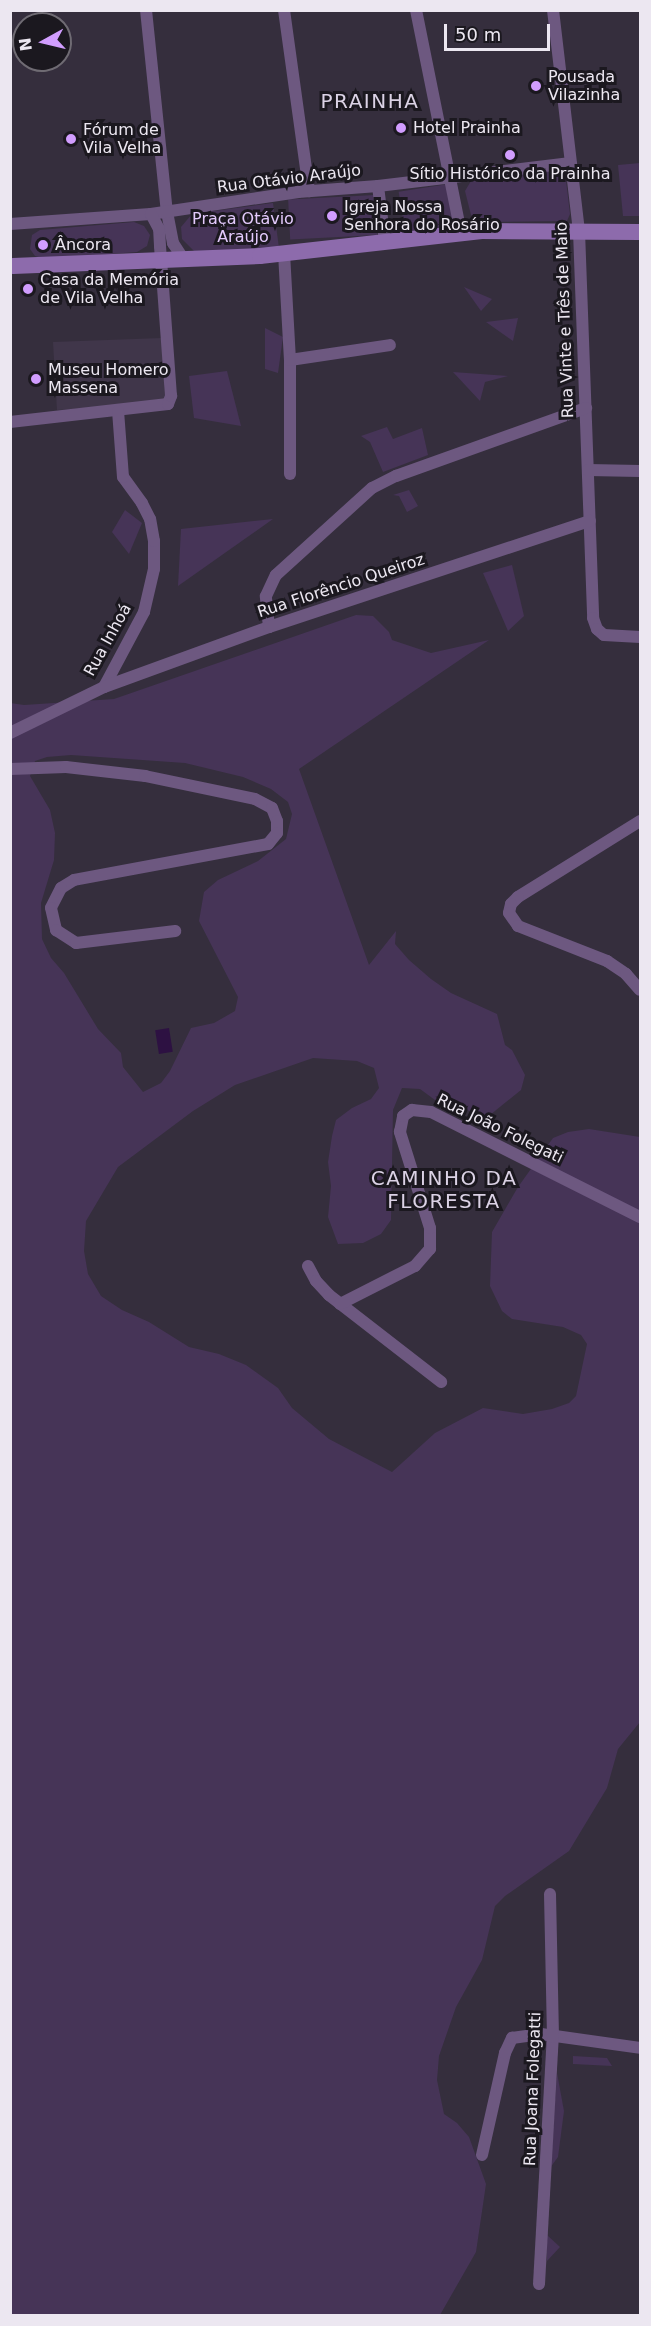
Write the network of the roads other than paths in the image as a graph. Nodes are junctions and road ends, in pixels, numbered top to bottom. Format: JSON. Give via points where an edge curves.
{"nodes":[{"id":1,"x":146,"y":10,"type":"edge"},
{"id":2,"x":284,"y":10,"type":"edge"},
{"id":3,"x":417,"y":10,"type":"edge"},
{"id":4,"x":553,"y":10,"type":"edge"},
{"id":5,"x":571,"y":163,"type":"junction"},
{"id":6,"x":451,"y":177,"type":"junction"},
{"id":7,"x":378,"y":186,"type":"junction"},
{"id":8,"x":309,"y":191,"type":"junction"},
{"id":9,"x":167,"y":212,"type":"junction"},
{"id":10,"x":151,"y":214,"type":"junction"},
{"id":11,"x":10,"y":224,"type":"edge"},
{"id":12,"x":579,"y":231,"type":"junction"},
{"id":13,"x":640,"y":232,"type":"edge"},
{"id":14,"x":461,"y":233,"type":"junction"},
{"id":15,"x":385,"y":243,"type":"junction"},
{"id":16,"x":284,"y":253,"type":"junction"},
{"id":17,"x":184,"y":260,"type":"junction"},
{"id":18,"x":162,"y":261,"type":"junction"},
{"id":19,"x":11,"y":265,"type":"edge"},
{"id":20,"x":390,"y":345,"type":"dead end"},
{"id":21,"x":290,"y":360,"type":"junction"},
{"id":22,"x":586,"y":408,"type":"junction"},
{"id":23,"x":118,"y":411,"type":"junction"},
{"id":24,"x":10,"y":422,"type":"edge"},
{"id":25,"x":588,"y":471,"type":"junction"},
{"id":26,"x":640,"y":471,"type":"edge"},
{"id":27,"x":290,"y":474,"type":"dead end"},
{"id":28,"x":590,"y":521,"type":"junction"},
{"id":29,"x":269,"y":627,"type":"junction"},
{"id":30,"x":640,"y":637,"type":"edge"},
{"id":31,"x":104,"y":687,"type":"junction"},
{"id":32,"x":10,"y":733,"type":"edge"},
{"id":33,"x":10,"y":769,"type":"edge"},
{"id":34,"x":640,"y":822,"type":"edge"},
{"id":35,"x":175,"y":931,"type":"dead end"},
{"id":36,"x":640,"y":990,"type":"edge"},
{"id":37,"x":640,"y":1217,"type":"edge"},
{"id":38,"x":308,"y":1266,"type":"dead end"},
{"id":39,"x":340,"y":1304,"type":"junction"},
{"id":40,"x":441,"y":1382,"type":"dead end"},
{"id":41,"x":550,"y":1894,"type":"dead end"},
{"id":42,"x":553,"y":2037,"type":"junction"},
{"id":43,"x":640,"y":2048,"type":"edge"},
{"id":44,"x":482,"y":2155,"type":"dead end"},
{"id":45,"x":539,"y":2284,"type":"dead end"}],
"edges":[{"from":1,"to":9,"type":"street"},
{"from":2,"to":8,"type":"street"},
{"from":3,"to":6,"type":"street"},
{"from":4,"to":5,"type":"street","name":"Rua Vinte e Três de Maio"},
{"from":5,"to":6,"type":"street","name":"Rua Otávio Araújo"},
{"from":5,"to":12,"type":"street","name":"Rua Vinte e Três de Maio"},
{"from":6,"to":7,"type":"street","name":"Rua Otávio Araújo"},
{"from":6,"to":14,"type":"street"},
{"from":7,"to":8,"type":"street","name":"Rua Otávio Araújo"},
{"from":7,"to":15,"type":"street"},
{"from":8,"to":9,"type":"street","name":"Rua Otávio Araújo"},
{"from":9,"to":10,"type":"street","name":"Rua Otávio Araújo"},
{"from":9,"to":17,"type":"street","via":[[173,243]]},
{"from":10,"to":11,"type":"street","name":"Rua Otávio Araújo"},
{"from":10,"to":18,"type":"street","via":[[159,229]]},
{"from":12,"to":13,"type":"main road"},
{"from":12,"to":14,"type":"main road"},
{"from":12,"to":22,"type":"street","name":"Rua Vinte e Três de Maio"},
{"from":14,"to":15,"type":"main road"},
{"from":15,"to":16,"type":"main road"},
{"from":16,"to":17,"type":"main road"},
{"from":16,"to":21,"type":"street"},
{"from":17,"to":18,"type":"main road"},
{"from":18,"to":19,"type":"main road"},
{"from":18,"to":23,"type":"street","via":[[171,396],[168,404]]},
{"from":20,"to":21,"type":"street"},
{"from":21,"to":27,"type":"street"},
{"from":22,"to":25,"type":"street","name":"Rua Vinte e Três de Maio"},
{"from":22,"to":29,"type":"street","via":[[372,488],[276,575],[266,596]]},
{"from":23,"to":24,"type":"street"},
{"from":23,"to":31,"type":"street","name":"Rua Inhoá","via":[[123,477],[150,519],[154,569],[144,612]]},
{"from":25,"to":26,"type":"street"},
{"from":25,"to":28,"type":"street","name":"Rua Vinte e Três de Maio"},
{"from":28,"to":29,"type":"street","name":"Rua Florêncio Queiroz"},
{"from":28,"to":30,"type":"street","name":"Rua Vinte e Três de Maio","via":[[593,618],[597,628],[604,635]]},
{"from":29,"to":31,"type":"street","name":"Rua Florêncio Queiroz"},
{"from":31,"to":32,"type":"street","name":"Rua Inhoá"},
{"from":33,"to":35,"type":"street","via":[[66,767],[145,776],[255,799],[272,808],[277,833],[268,844],[74,880],[61,888],[51,908],[56,930],[76,943]]},
{"from":34,"to":36,"type":"street","via":[[518,897],[509,913],[518,926],[607,961]]},
{"from":37,"to":39,"type":"street","name":"Rua João Folegati","via":[[431,1112],[412,1110],[403,1116],[400,1132],[430,1228],[430,1249],[415,1266]]},
{"from":38,"to":39,"type":"street","via":[[322,1288]]},
{"from":39,"to":40,"type":"street"},
{"from":41,"to":42,"type":"street","name":"Rua Joana Folegatti"},
{"from":42,"to":43,"type":"street"},
{"from":42,"to":44,"type":"street","via":[[532,2034],[512,2038]]},
{"from":42,"to":45,"type":"street","name":"Rua Joana Folegatti"}]}
